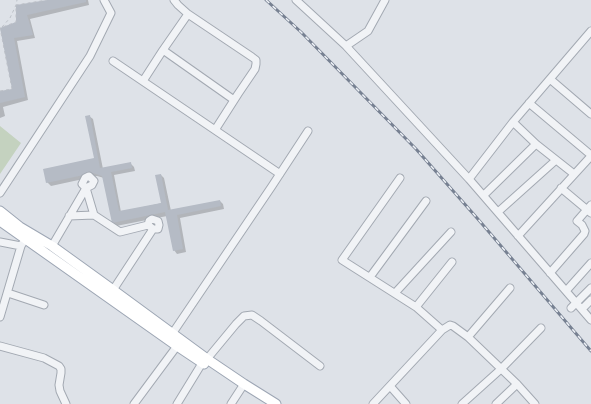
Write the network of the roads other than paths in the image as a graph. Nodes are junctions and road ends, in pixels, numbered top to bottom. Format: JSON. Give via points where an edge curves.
{"nodes":[{"id":1,"x":104,"y":0,"type":"edge"},
{"id":2,"x":174,"y":0,"type":"edge"},
{"id":3,"x":296,"y":0,"type":"edge"},
{"id":4,"x":385,"y":0,"type":"edge"},
{"id":5,"x":188,"y":14,"type":"junction"},
{"id":6,"x":591,"y":31,"type":"edge"},
{"id":7,"x":346,"y":46,"type":"junction"},
{"id":8,"x":163,"y":50,"type":"junction"},
{"id":9,"x":113,"y":61,"type":"dead end"},
{"id":10,"x":550,"y":79,"type":"junction"},
{"id":11,"x":143,"y":81,"type":"junction"},
{"id":12,"x":234,"y":100,"type":"junction"},
{"id":13,"x":530,"y":103,"type":"junction"},
{"id":14,"x":591,"y":114,"type":"edge"},
{"id":15,"x":513,"y":122,"type":"junction"},
{"id":16,"x":215,"y":130,"type":"junction"},
{"id":17,"x":308,"y":131,"type":"dead end"},
{"id":18,"x":536,"y":144,"type":"junction"},
{"id":19,"x":591,"y":156,"type":"edge"},
{"id":20,"x":556,"y":160,"type":"junction"},
{"id":21,"x":280,"y":174,"type":"junction"},
{"id":22,"x":574,"y":174,"type":"junction"},
{"id":23,"x":400,"y":178,"type":"dead end"},
{"id":24,"x":469,"y":179,"type":"junction"},
{"id":25,"x":561,"y":188,"type":"junction"},
{"id":26,"x":0,"y":193,"type":"edge"},
{"id":27,"x":484,"y":195,"type":"junction"},
{"id":28,"x":426,"y":200,"type":"dead end"},
{"id":29,"x":590,"y":209,"type":"edge"},
{"id":30,"x":0,"y":211,"type":"edge"},
{"id":31,"x":498,"y":212,"type":"junction"},
{"id":32,"x":94,"y":215,"type":"junction"},
{"id":33,"x":69,"y":216,"type":"junction"},
{"id":34,"x":0,"y":221,"type":"edge"},
{"id":35,"x":451,"y":232,"type":"dead end"},
{"id":36,"x":518,"y":236,"type":"junction"},
{"id":37,"x":25,"y":239,"type":"junction"},
{"id":38,"x":0,"y":242,"type":"edge"},
{"id":39,"x":52,"y":246,"type":"junction"},
{"id":40,"x":452,"y":262,"type":"dead end"},
{"id":41,"x":591,"y":263,"type":"edge"},
{"id":42,"x":550,"y":272,"type":"junction"},
{"id":43,"x":370,"y":277,"type":"junction"},
{"id":44,"x":510,"y":288,"type":"dead end"},
{"id":45,"x":591,"y":288,"type":"edge"},
{"id":46,"x":113,"y":290,"type":"junction"},
{"id":47,"x":566,"y":291,"type":"junction"},
{"id":48,"x":8,"y":293,"type":"junction"},
{"id":49,"x":395,"y":293,"type":"junction"},
{"id":50,"x":591,"y":300,"type":"edge"},
{"id":51,"x":44,"y":305,"type":"dead end"},
{"id":52,"x":416,"y":307,"type":"junction"},
{"id":53,"x":576,"y":307,"type":"junction"},
{"id":54,"x":0,"y":315,"type":"edge"},
{"id":55,"x":591,"y":320,"type":"edge"},
{"id":56,"x":541,"y":328,"type":"dead end"},
{"id":57,"x":442,"y":330,"type":"junction"},
{"id":58,"x":172,"y":334,"type":"junction"},
{"id":59,"x":468,"y":337,"type":"junction"},
{"id":60,"x":179,"y":343,"type":"junction"},
{"id":61,"x":0,"y":346,"type":"edge"},
{"id":62,"x":205,"y":360,"type":"junction"},
{"id":63,"x":320,"y":366,"type":"dead end"},
{"id":64,"x":501,"y":369,"type":"junction"},
{"id":65,"x":517,"y":384,"type":"junction"},
{"id":66,"x":390,"y":386,"type":"junction"},
{"id":67,"x":242,"y":387,"type":"junction"},
{"id":68,"x":66,"y":404,"type":"edge"},
{"id":69,"x":134,"y":404,"type":"edge"},
{"id":70,"x":177,"y":404,"type":"edge"},
{"id":71,"x":231,"y":404,"type":"edge"},
{"id":72,"x":266,"y":404,"type":"edge"},
{"id":73,"x":276,"y":404,"type":"edge"},
{"id":74,"x":373,"y":404,"type":"edge"},
{"id":75,"x":406,"y":404,"type":"edge"},
{"id":76,"x":462,"y":404,"type":"edge"},
{"id":77,"x":496,"y":404,"type":"edge"},
{"id":78,"x":535,"y":404,"type":"edge"}],
"edges":[{"from":1,"to":26,"type":"street","via":[[111,13],[90,56]]},
{"from":2,"to":5,"type":"street"},
{"from":3,"to":7,"type":"street"},
{"from":4,"to":7,"type":"street","via":[[368,30]]},
{"from":5,"to":8,"type":"street"},
{"from":5,"to":12,"type":"street","via":[[256,60],[255,69]]},
{"from":6,"to":10,"type":"street"},
{"from":7,"to":24,"type":"street"},
{"from":8,"to":11,"type":"street"},
{"from":8,"to":12,"type":"street"},
{"from":9,"to":11,"type":"street"},
{"from":10,"to":13,"type":"street"},
{"from":10,"to":14,"type":"street"},
{"from":11,"to":16,"type":"street"},
{"from":12,"to":16,"type":"street"},
{"from":13,"to":15,"type":"street"},
{"from":13,"to":19,"type":"street"},
{"from":15,"to":18,"type":"street"},
{"from":15,"to":24,"type":"street"},
{"from":16,"to":21,"type":"street"},
{"from":17,"to":21,"type":"street"},
{"from":18,"to":20,"type":"street"},
{"from":18,"to":27,"type":"street"},
{"from":19,"to":22,"type":"street"},
{"from":20,"to":22,"type":"street"},
{"from":20,"to":31,"type":"street"},
{"from":21,"to":58,"type":"street"},
{"from":22,"to":25,"type":"street"},
{"from":23,"to":43,"type":"street","via":[[342,260]]},
{"from":24,"to":27,"type":"street"},
{"from":25,"to":29,"type":"street"},
{"from":25,"to":36,"type":"street"},
{"from":27,"to":31,"type":"street"},
{"from":28,"to":43,"type":"street"},
{"from":29,"to":42,"type":"street","via":[[577,221],[582,225],[584,234]]},
{"from":30,"to":37,"type":"main road","via":[[20,226]]},
{"from":31,"to":36,"type":"street"},
{"from":32,"to":33,"type":"street"},
{"from":32,"to":33,"type":"street","via":[[86,188]]},
{"from":32,"to":46,"type":"street","via":[[120,232],[150,227]]},
{"from":33,"to":39,"type":"street"},
{"from":34,"to":37,"type":"main road"},
{"from":35,"to":49,"type":"street"},
{"from":36,"to":42,"type":"street"},
{"from":37,"to":38,"type":"street"},
{"from":37,"to":39,"type":"main road"},
{"from":37,"to":48,"type":"street"},
{"from":37,"to":60,"type":"main road"},
{"from":39,"to":46,"type":"main road"},
{"from":40,"to":52,"type":"street"},
{"from":41,"to":47,"type":"street"},
{"from":42,"to":47,"type":"street"},
{"from":43,"to":49,"type":"street"},
{"from":44,"to":59,"type":"street"},
{"from":45,"to":53,"type":"street"},
{"from":46,"to":58,"type":"main road"},
{"from":47,"to":53,"type":"street"},
{"from":48,"to":51,"type":"street"},
{"from":48,"to":54,"type":"street"},
{"from":49,"to":52,"type":"street"},
{"from":50,"to":53,"type":"street"},
{"from":52,"to":57,"type":"street"},
{"from":53,"to":55,"type":"street"},
{"from":56,"to":64,"type":"street"},
{"from":57,"to":59,"type":"street","via":[[450,325]]},
{"from":57,"to":66,"type":"street"},
{"from":58,"to":60,"type":"main road"},
{"from":59,"to":64,"type":"street"},
{"from":60,"to":62,"type":"main road"},
{"from":60,"to":69,"type":"street"},
{"from":61,"to":68,"type":"street","via":[[44,358],[59,366],[60,391]]},
{"from":62,"to":63,"type":"street","via":[[244,316],[252,315]]},
{"from":62,"to":67,"type":"main road"},
{"from":62,"to":70,"type":"street"},
{"from":64,"to":65,"type":"street"},
{"from":64,"to":76,"type":"street"},
{"from":65,"to":77,"type":"street"},
{"from":65,"to":78,"type":"street"},
{"from":66,"to":74,"type":"street"},
{"from":66,"to":75,"type":"street"},
{"from":67,"to":71,"type":"street"},
{"from":67,"to":72,"type":"main road"},
{"from":67,"to":73,"type":"main road"}]}
